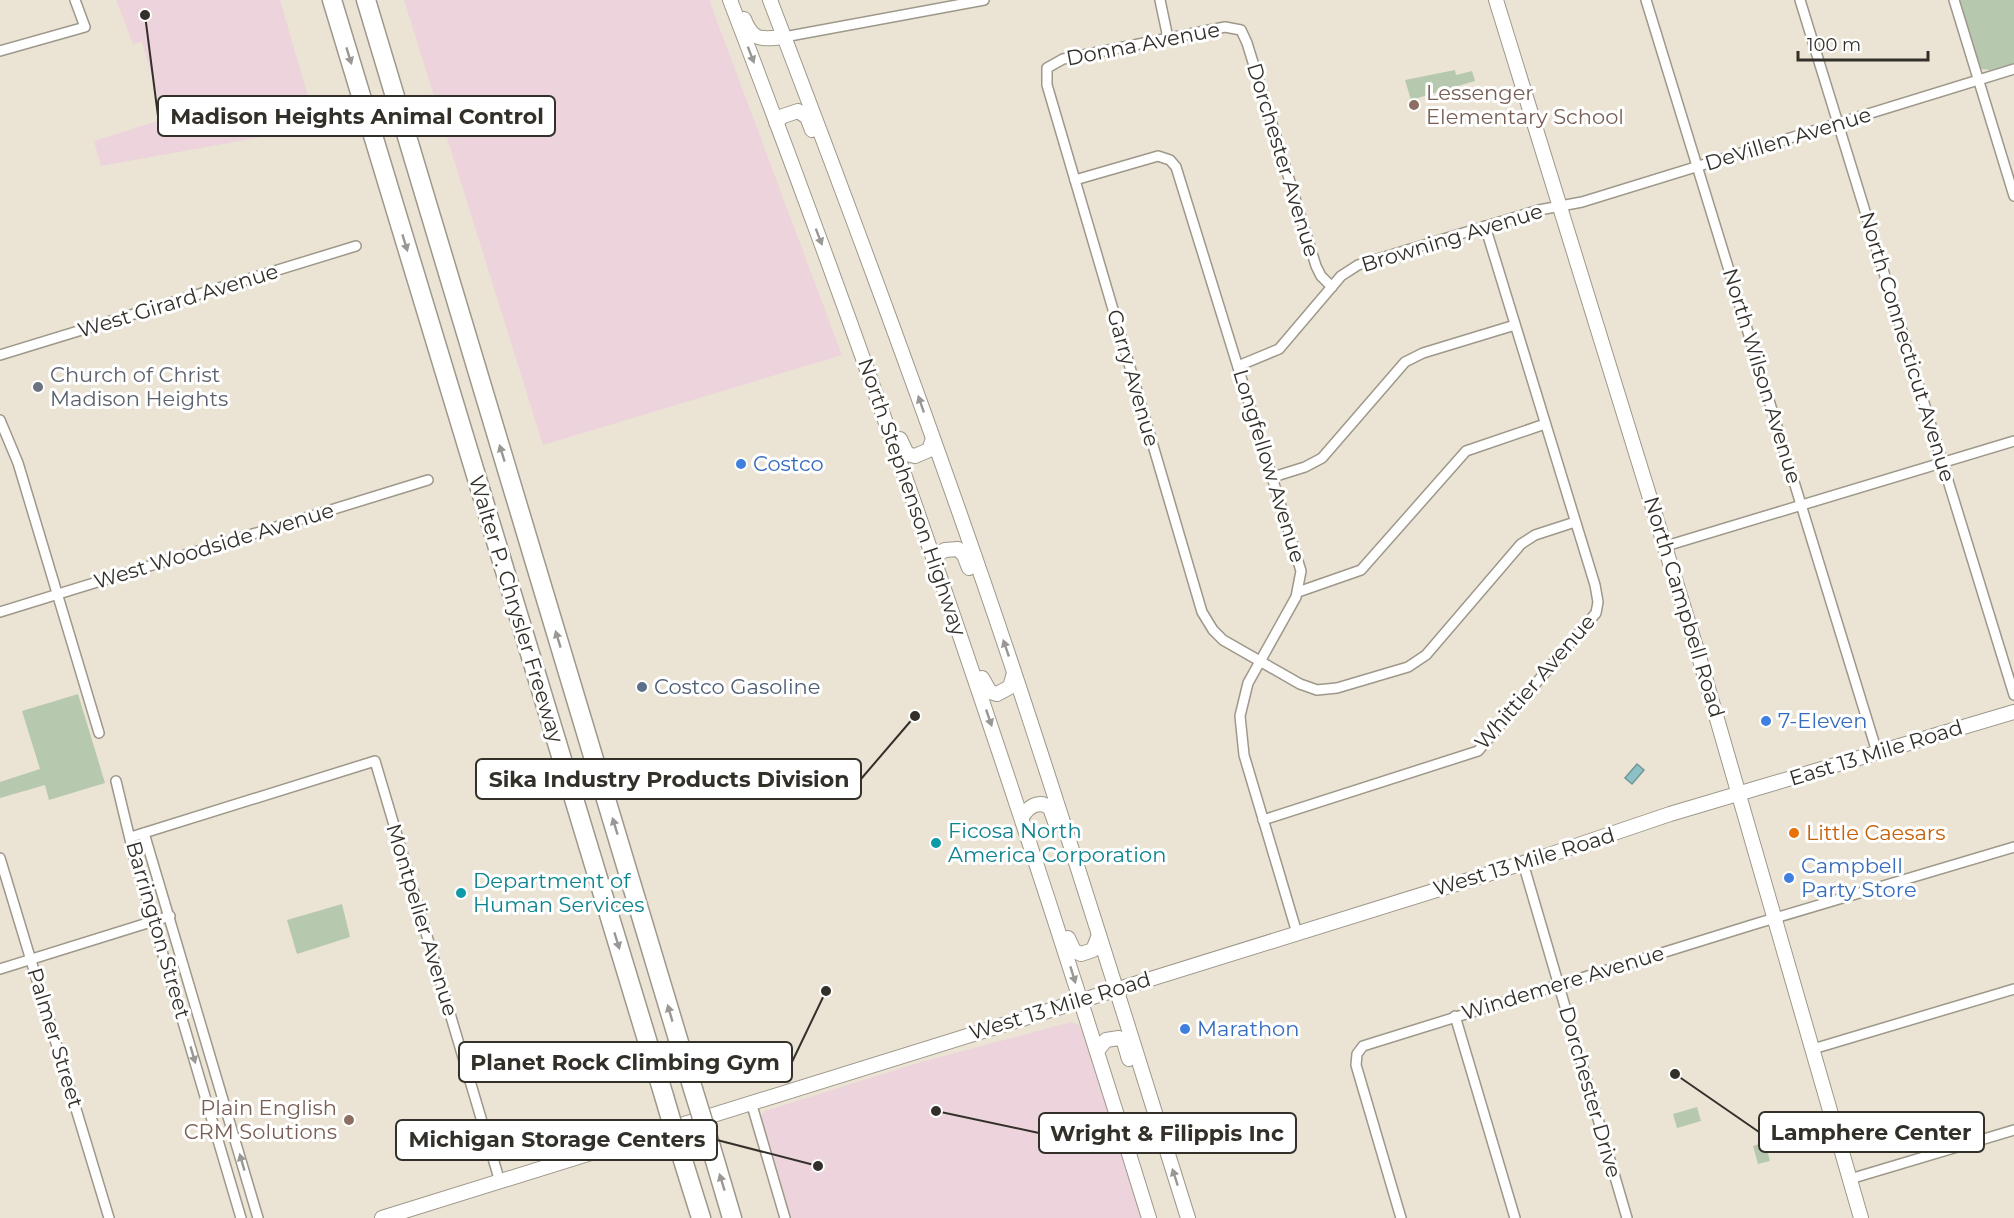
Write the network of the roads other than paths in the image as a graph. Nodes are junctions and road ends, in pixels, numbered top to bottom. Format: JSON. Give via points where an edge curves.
{"nodes":[{"id":1,"x":75,"y":0,"type":"edge"},
{"id":2,"x":332,"y":0,"type":"edge"},
{"id":3,"x":366,"y":0,"type":"edge"},
{"id":4,"x":730,"y":0,"type":"edge"},
{"id":5,"x":737,"y":0,"type":"edge"},
{"id":6,"x":770,"y":0,"type":"edge"},
{"id":7,"x":984,"y":0,"type":"edge"},
{"id":8,"x":1160,"y":0,"type":"edge"},
{"id":9,"x":1496,"y":0,"type":"edge"},
{"id":10,"x":1646,"y":0,"type":"edge"},
{"id":11,"x":1800,"y":0,"type":"edge"},
{"id":12,"x":1954,"y":0,"type":"edge"},
{"id":13,"x":1241,"y":30,"type":"joint"},
{"id":14,"x":784,"y":37,"type":"junction"},
{"id":15,"x":1168,"y":38,"type":"junction"},
{"id":16,"x":0,"y":51,"type":"edge"},
{"id":17,"x":1047,"y":68,"type":"joint"},
{"id":18,"x":2014,"y":69,"type":"edge"},
{"id":19,"x":1978,"y":80,"type":"junction"},
{"id":20,"x":776,"y":122,"type":"junction"},
{"id":21,"x":1838,"y":124,"type":"junction"},
{"id":22,"x":1698,"y":166,"type":"junction"},
{"id":23,"x":1075,"y":180,"type":"junction"},
{"id":24,"x":2014,"y":196,"type":"edge"},
{"id":25,"x":1561,"y":206,"type":"junction"},
{"id":26,"x":1485,"y":226,"type":"junction"},
{"id":27,"x":857,"y":230,"type":"junction"},
{"id":28,"x":356,"y":246,"type":"dead end"},
{"id":29,"x":1332,"y":287,"type":"junction"},
{"id":30,"x":1515,"y":325,"type":"junction"},
{"id":31,"x":861,"y":350,"type":"junction"},
{"id":32,"x":0,"y":355,"type":"edge"},
{"id":33,"x":1238,"y":366,"type":"junction"},
{"id":34,"x":0,"y":420,"type":"edge"},
{"id":35,"x":1545,"y":424,"type":"junction"},
{"id":36,"x":933,"y":439,"type":"junction"},
{"id":37,"x":2014,"y":441,"type":"edge"},
{"id":38,"x":1942,"y":463,"type":"junction"},
{"id":39,"x":1273,"y":477,"type":"junction"},
{"id":40,"x":428,"y":480,"type":"dead end"},
{"id":41,"x":1802,"y":505,"type":"junction"},
{"id":42,"x":1575,"y":522,"type":"junction"},
{"id":43,"x":1666,"y":546,"type":"junction"},
{"id":44,"x":934,"y":556,"type":"junction"},
{"id":45,"x":986,"y":590,"type":"junction"},
{"id":46,"x":1298,"y":592,"type":"junction"},
{"id":47,"x":58,"y":594,"type":"junction"},
{"id":48,"x":0,"y":612,"type":"edge"},
{"id":49,"x":965,"y":651,"type":"junction"},
{"id":50,"x":1260,"y":661,"type":"junction"},
{"id":51,"x":1014,"y":673,"type":"junction"},
{"id":52,"x":2014,"y":695,"type":"edge"},
{"id":53,"x":2014,"y":712,"type":"edge"},
{"id":54,"x":99,"y":733,"type":"dead end"},
{"id":55,"x":1877,"y":752,"type":"junction"},
{"id":56,"x":116,"y":781,"type":"dead end"},
{"id":57,"x":1738,"y":795,"type":"junction"},
{"id":58,"x":1022,"y":818,"type":"junction"},
{"id":59,"x":1263,"y":820,"type":"junction"},
{"id":60,"x":144,"y":833,"type":"junction"},
{"id":61,"x":131,"y":837,"type":"junction"},
{"id":62,"x":1030,"y":843,"type":"junction"},
{"id":63,"x":2014,"y":848,"type":"edge"},
{"id":64,"x":0,"y":858,"type":"edge"},
{"id":65,"x":1522,"y":863,"type":"junction"},
{"id":66,"x":1089,"y":903,"type":"junction"},
{"id":67,"x":170,"y":916,"type":"junction"},
{"id":68,"x":1774,"y":919,"type":"junction"},
{"id":69,"x":154,"y":921,"type":"junction"},
{"id":70,"x":1297,"y":933,"type":"junction"},
{"id":71,"x":1099,"y":935,"type":"junction"},
{"id":72,"x":31,"y":959,"type":"junction"},
{"id":73,"x":0,"y":969,"type":"edge"},
{"id":74,"x":1559,"y":984,"type":"junction"},
{"id":75,"x":1116,"y":988,"type":"junction"},
{"id":76,"x":2014,"y":989,"type":"edge"},
{"id":77,"x":1080,"y":999,"type":"junction"},
{"id":78,"x":1455,"y":1016,"type":"junction"},
{"id":79,"x":1813,"y":1049,"type":"junction"},
{"id":80,"x":1097,"y":1051,"type":"junction"},
{"id":81,"x":216,"y":1075,"type":"junction"},
{"id":82,"x":200,"y":1079,"type":"junction"},
{"id":83,"x":751,"y":1102,"type":"junction"},
{"id":84,"x":2014,"y":1130,"type":"edge"},
{"id":85,"x":1128,"y":1148,"type":"junction"},
{"id":86,"x":1167,"y":1152,"type":"junction"},
{"id":87,"x":1850,"y":1179,"type":"junction"},
{"id":88,"x":500,"y":1182,"type":"junction"},
{"id":89,"x":109,"y":1218,"type":"edge"},
{"id":90,"x":241,"y":1218,"type":"edge"},
{"id":91,"x":258,"y":1218,"type":"edge"},
{"id":92,"x":382,"y":1218,"type":"edge"},
{"id":93,"x":700,"y":1218,"type":"edge"},
{"id":94,"x":732,"y":1218,"type":"edge"},
{"id":95,"x":785,"y":1218,"type":"edge"},
{"id":96,"x":1149,"y":1218,"type":"edge"},
{"id":97,"x":1156,"y":1218,"type":"edge"},
{"id":98,"x":1188,"y":1218,"type":"edge"},
{"id":99,"x":1401,"y":1218,"type":"edge"},
{"id":100,"x":1515,"y":1218,"type":"edge"},
{"id":101,"x":1627,"y":1218,"type":"edge"},
{"id":102,"x":1861,"y":1218,"type":"edge"}],
"edges":[{"from":1,"to":16,"type":"street","via":[[85,27]]},
{"from":2,"to":93,"type":"highway","name":"Walter P. Chrysler Freeway","one_way":true,"bridge":true},
{"from":94,"to":3,"type":"highway","name":"Walter P. Chrysler Freeway","one_way":true,"bridge":true},
{"from":4,"to":20,"type":"main road","name":"North Stephenson Highway","one_way":true},
{"from":5,"to":14,"type":"main road","via":[[749,32],[766,38]]},
{"from":6,"to":14,"type":"main road","name":"North Stephenson Highway"},
{"from":7,"to":14,"type":"street"},
{"from":8,"to":15,"type":"street"},
{"from":9,"to":25,"type":"main road","name":"North Campbell Road"},
{"from":10,"to":22,"type":"street","name":"North Wilson Avenue"},
{"from":11,"to":21,"type":"street","name":"North Connecticut Avenue"},
{"from":12,"to":19,"type":"street"},
{"from":13,"to":15,"type":"street","name":"Donna Avenue","via":[[1230,26]]},
{"from":13,"to":29,"type":"street","name":"Dorchester Avenue","via":[[1316,266]]},
{"from":14,"to":27,"type":"main road","name":"North Stephenson Highway"},
{"from":15,"to":17,"type":"street","name":"Donna Avenue","via":[[1063,59]]},
{"from":17,"to":23,"type":"street","name":"Garry Avenue","via":[[1047,85]]},
{"from":18,"to":19,"type":"street","name":"DeVillen Avenue"},
{"from":19,"to":21,"type":"street","name":"DeVillen Avenue"},
{"from":19,"to":24,"type":"street"},
{"from":20,"to":27,"type":"main road","via":[[791,112],[798,111],[807,117],[840,206]]},
{"from":20,"to":31,"type":"main road","name":"North Stephenson Highway","one_way":true},
{"from":21,"to":22,"type":"street","name":"DeVillen Avenue"},
{"from":21,"to":38,"type":"street","name":"North Connecticut Avenue"},
{"from":22,"to":25,"type":"street","name":"DeVillen Avenue"},
{"from":22,"to":41,"type":"street","name":"North Wilson Avenue"},
{"from":23,"to":33,"type":"street","name":"Longfellow Avenue","via":[[1158,156],[1173,163]]},
{"from":23,"to":50,"type":"street","name":"Garry Avenue","via":[[1202,612],[1222,640]]},
{"from":25,"to":26,"type":"street","name":"Browning Avenue"},
{"from":25,"to":43,"type":"main road","name":"North Campbell Road"},
{"from":26,"to":29,"type":"street","name":"Browning Avenue","via":[[1358,266],[1347,271]]},
{"from":26,"to":30,"type":"street","name":"Whittier Avenue"},
{"from":36,"to":27,"type":"main road","name":"North Stephenson Highway","one_way":true},
{"from":28,"to":32,"type":"street","name":"West Girard Avenue"},
{"from":29,"to":33,"type":"street","name":"Browning Avenue","via":[[1279,349]]},
{"from":30,"to":35,"type":"street","name":"Whittier Avenue"},
{"from":30,"to":39,"type":"street","via":[[1411,358],[1395,371],[1322,458]]},
{"from":31,"to":36,"type":"main road","via":[[875,370],[907,454],[929,450]]},
{"from":31,"to":44,"type":"main road","name":"North Stephenson Highway"},
{"from":33,"to":39,"type":"street","name":"Longfellow Avenue"},
{"from":34,"to":47,"type":"street","via":[[18,463]]},
{"from":35,"to":42,"type":"street","name":"Whittier Avenue"},
{"from":35,"to":46,"type":"street","via":[[1466,451],[1361,570]]},
{"from":36,"to":45,"type":"main road","name":"North Stephenson Highway"},
{"from":37,"to":38,"type":"street"},
{"from":38,"to":41,"type":"street"},
{"from":38,"to":52,"type":"street","name":"North Connecticut Avenue"},
{"from":39,"to":46,"type":"street","name":"Longfellow Avenue","via":[[1301,572]]},
{"from":40,"to":47,"type":"street","name":"West Woodside Avenue"},
{"from":41,"to":43,"type":"street"},
{"from":41,"to":55,"type":"street","name":"North Wilson Avenue"},
{"from":42,"to":50,"type":"street","name":"Garry Avenue","via":[[1535,535],[1521,544],[1416,663],[1324,690],[1306,687]]},
{"from":42,"to":59,"type":"street","name":"Whittier Avenue","via":[[1598,595],[1596,613],[1485,746],[1465,758]]},
{"from":43,"to":57,"type":"main road","name":"North Campbell Road"},
{"from":44,"to":45,"type":"main road","via":[[950,549],[962,552],[974,584]]},
{"from":44,"to":49,"type":"main road","name":"North Stephenson Highway"},
{"from":51,"to":45,"type":"main road","name":"North Stephenson Highway","one_way":true},
{"from":46,"to":50,"type":"street","name":"Longfellow Avenue"},
{"from":47,"to":48,"type":"street","name":"West Woodside Avenue"},
{"from":47,"to":54,"type":"street"},
{"from":49,"to":51,"type":"main road","via":[[978,665],[993,694],[1008,690]]},
{"from":49,"to":58,"type":"main road","name":"North Stephenson Highway","one_way":true},
{"from":50,"to":59,"type":"street","name":"Longfellow Avenue","via":[[1248,683],[1240,716],[1244,755]]},
{"from":51,"to":66,"type":"main road","name":"North Stephenson Highway"},
{"from":53,"to":55,"type":"main road","name":"East 13 Mile Road"},
{"from":55,"to":57,"type":"main road","name":"East 13 Mile Road"},
{"from":56,"to":61,"type":"street","name":"Barrington Street"},
{"from":57,"to":65,"type":"main road","name":"West 13 Mile Road"},
{"from":57,"to":68,"type":"main road","name":"North Campbell Road"},
{"from":58,"to":62,"type":"main road","name":"North Stephenson Highway"},
{"from":58,"to":66,"type":"main road","via":[[1037,805],[1050,808],[1078,891]]},
{"from":59,"to":70,"type":"street","name":"Longfellow Avenue"},
{"from":60,"to":61,"type":"street"},
{"from":60,"to":67,"type":"street","name":"Barrington Street"},
{"from":60,"to":88,"type":"street","name":"Montpelier Avenue","via":[[375,761]]},
{"from":61,"to":69,"type":"street","name":"Barrington Street"},
{"from":62,"to":71,"type":"main road","via":[[1047,872],[1074,951],[1081,954],[1093,950]]},
{"from":62,"to":77,"type":"main road","name":"North Stephenson Highway","one_way":true},
{"from":63,"to":68,"type":"street","name":"Windemere Avenue"},
{"from":64,"to":72,"type":"street","name":"Palmer Street"},
{"from":65,"to":70,"type":"main road","name":"West 13 Mile Road"},
{"from":65,"to":74,"type":"street","name":"Dorchester Drive"},
{"from":66,"to":71,"type":"main road","name":"North Stephenson Highway"},
{"from":67,"to":69,"type":"street"},
{"from":67,"to":81,"type":"street","name":"Barrington Street"},
{"from":68,"to":74,"type":"street","name":"Windemere Avenue"},
{"from":68,"to":79,"type":"main road","name":"North Campbell Road"},
{"from":69,"to":72,"type":"street"},
{"from":69,"to":82,"type":"street","name":"Barrington Street","one_way":true},
{"from":70,"to":75,"type":"main road","name":"West 13 Mile Road"},
{"from":71,"to":75,"type":"main road","name":"North Stephenson Highway"},
{"from":72,"to":73,"type":"street"},
{"from":72,"to":89,"type":"street","name":"Palmer Street"},
{"from":74,"to":78,"type":"street","name":"Windemere Avenue"},
{"from":74,"to":101,"type":"street","name":"Dorchester Drive"},
{"from":75,"to":77,"type":"main road","name":"West 13 Mile Road"},
{"from":75,"to":86,"type":"main road","name":"North Stephenson Highway"},
{"from":76,"to":79,"type":"street"},
{"from":77,"to":80,"type":"main road","name":"North Stephenson Highway"},
{"from":77,"to":83,"type":"main road","name":"West 13 Mile Road"},
{"from":78,"to":99,"type":"street","name":"Windemere Avenue","via":[[1369,1042],[1357,1054],[1357,1070]]},
{"from":78,"to":100,"type":"street"},
{"from":79,"to":87,"type":"main road","name":"North Campbell Road"},
{"from":80,"to":85,"type":"main road","name":"North Stephenson Highway"},
{"from":80,"to":86,"type":"main road","via":[[1106,1040],[1119,1038],[1124,1042],[1154,1136]]},
{"from":81,"to":82,"type":"street"},
{"from":91,"to":81,"type":"street","name":"Barrington Street","one_way":true},
{"from":82,"to":90,"type":"street","name":"Barrington Street"},
{"from":83,"to":88,"type":"main road","name":"West 13 Mile Road"},
{"from":83,"to":95,"type":"street"},
{"from":84,"to":87,"type":"street"},
{"from":85,"to":96,"type":"main road"},
{"from":85,"to":97,"type":"main road","via":[[1141,1172]]},
{"from":98,"to":86,"type":"main road","one_way":true},
{"from":87,"to":102,"type":"main road","name":"North Campbell Road"},
{"from":88,"to":92,"type":"main road","name":"West 13 Mile Road"}]}
